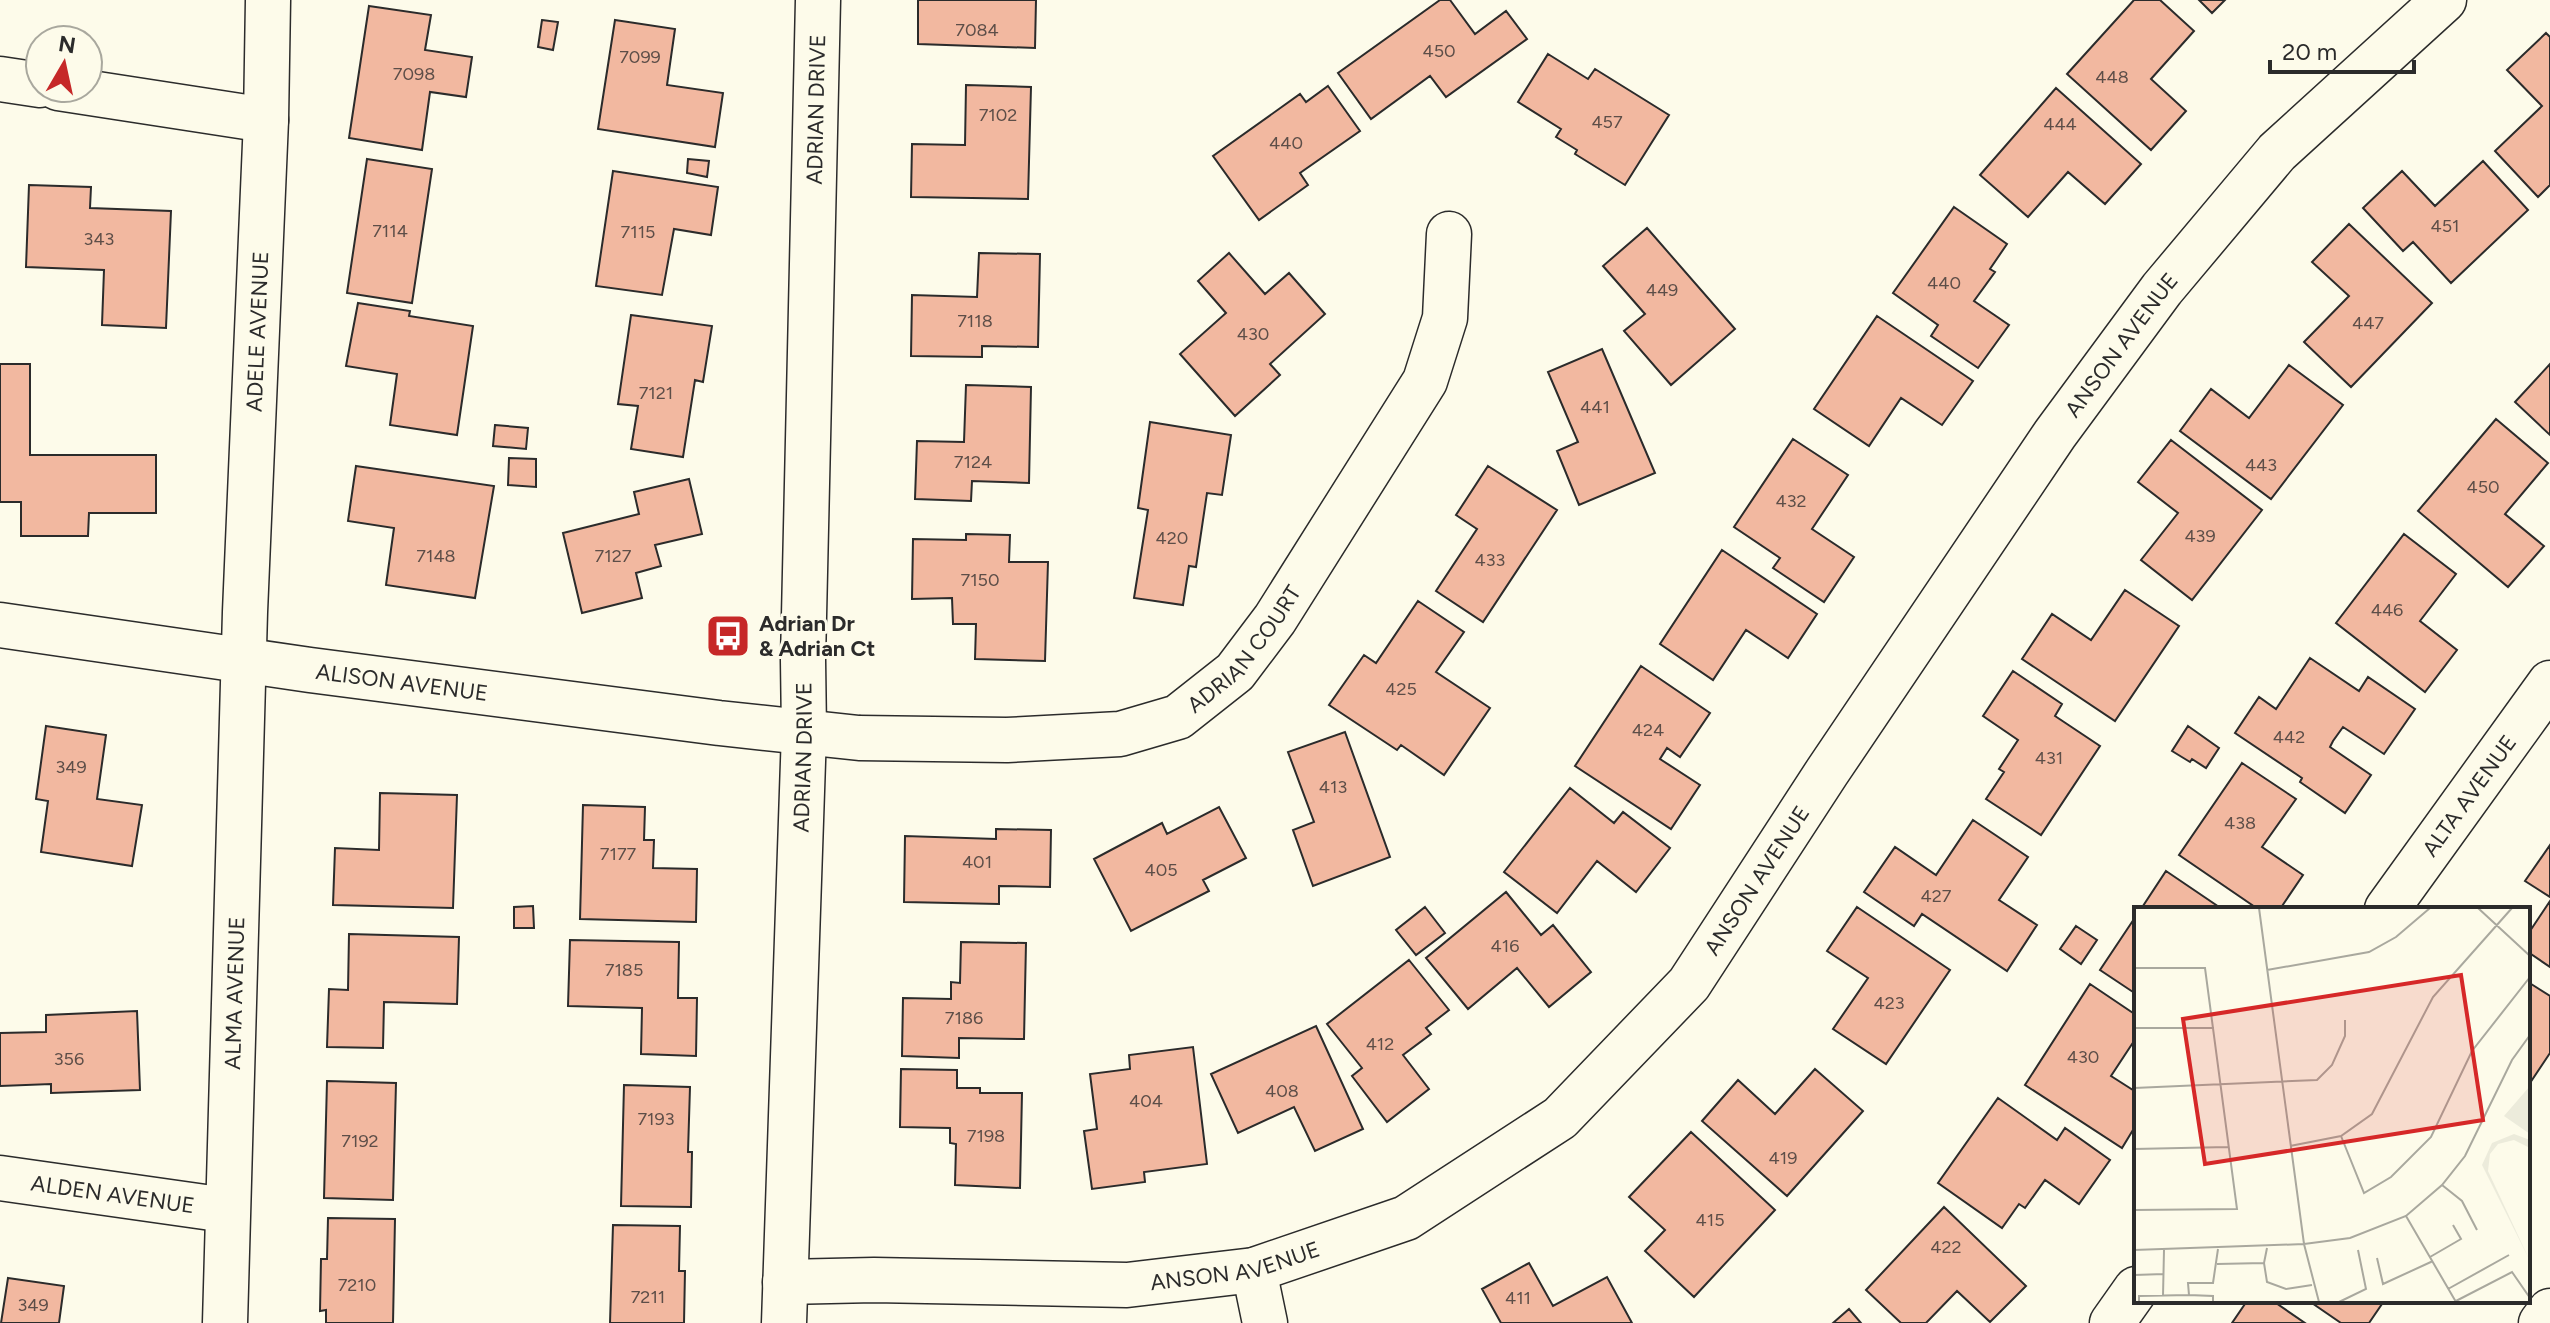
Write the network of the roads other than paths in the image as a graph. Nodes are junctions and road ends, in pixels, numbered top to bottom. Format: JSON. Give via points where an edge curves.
{"nodes":[{"id":1,"x":268,"y":0,"type":"edge"},
{"id":2,"x":818,"y":0,"type":"edge"},
{"id":3,"x":2444,"y":0,"type":"edge"},
{"id":4,"x":0,"y":79,"type":"edge"},
{"id":5,"x":24,"y":83,"type":"edge"},
{"id":6,"x":104,"y":95,"type":"edge"},
{"id":7,"x":266,"y":120,"type":"junction"},
{"id":8,"x":1449,"y":234,"type":"dead end"},
{"id":9,"x":0,"y":625,"type":"edge"},
{"id":10,"x":244,"y":661,"type":"junction"},
{"id":11,"x":2550,"y":683,"type":"edge"},
{"id":12,"x":804,"y":732,"type":"junction"},
{"id":13,"x":2388,"y":907,"type":"edge"},
{"id":14,"x":0,"y":1178,"type":"edge"},
{"id":15,"x":226,"y":1210,"type":"junction"},
{"id":16,"x":1254,"y":1270,"type":"junction"},
{"id":17,"x":2134,"y":1292,"type":"edge"},
{"id":18,"x":785,"y":1302,"type":"edge"},
{"id":19,"x":2550,"y":1311,"type":"edge"},
{"id":20,"x":225,"y":1323,"type":"edge"},
{"id":21,"x":1265,"y":1323,"type":"edge"},
{"id":22,"x":2112,"y":1323,"type":"edge"},
{"id":23,"x":2541,"y":1323,"type":"edge"}],
"edges":[{"from":1,"to":7,"type":"street","name":"ADELE AVENUE"},
{"from":2,"to":12,"type":"street","name":"ADRIAN DRIVE"},
{"from":3,"to":16,"type":"street","name":"ANSON AVENUE","via":[[2277,152],[2162,289],[2055,434],[1689,984],[1560,1118],[1406,1218]]},
{"from":4,"to":5,"type":"street"},
{"from":6,"to":7,"type":"street"},
{"from":7,"to":10,"type":"street","name":"ADELE AVENUE"},
{"from":8,"to":12,"type":"street","name":"ADRIAN COURT","via":[[1445,318],[1425,381],[1275,619],[1235,672],[1178,717],[1120,734],[1007,740],[884,740]]},
{"from":9,"to":10,"type":"street","name":"ALISON AVENUE"},
{"from":10,"to":12,"type":"street","name":"ALISON AVENUE"},
{"from":10,"to":15,"type":"street","name":"ALMA AVENUE"},
{"from":11,"to":13,"type":"street","name":"ALTA AVENUE"},
{"from":12,"to":18,"type":"street","name":"ADRIAN DRIVE"},
{"from":14,"to":15,"type":"street","name":"ALDEN AVENUE"},
{"from":15,"to":20,"type":"street","name":"ALMA AVENUE"},
{"from":16,"to":18,"type":"street","name":"ANSON AVENUE","via":[[1127,1285],[874,1280]]},
{"from":16,"to":21,"type":"street"},
{"from":17,"to":22,"type":"street"},
{"from":19,"to":23,"type":"street"}]}
